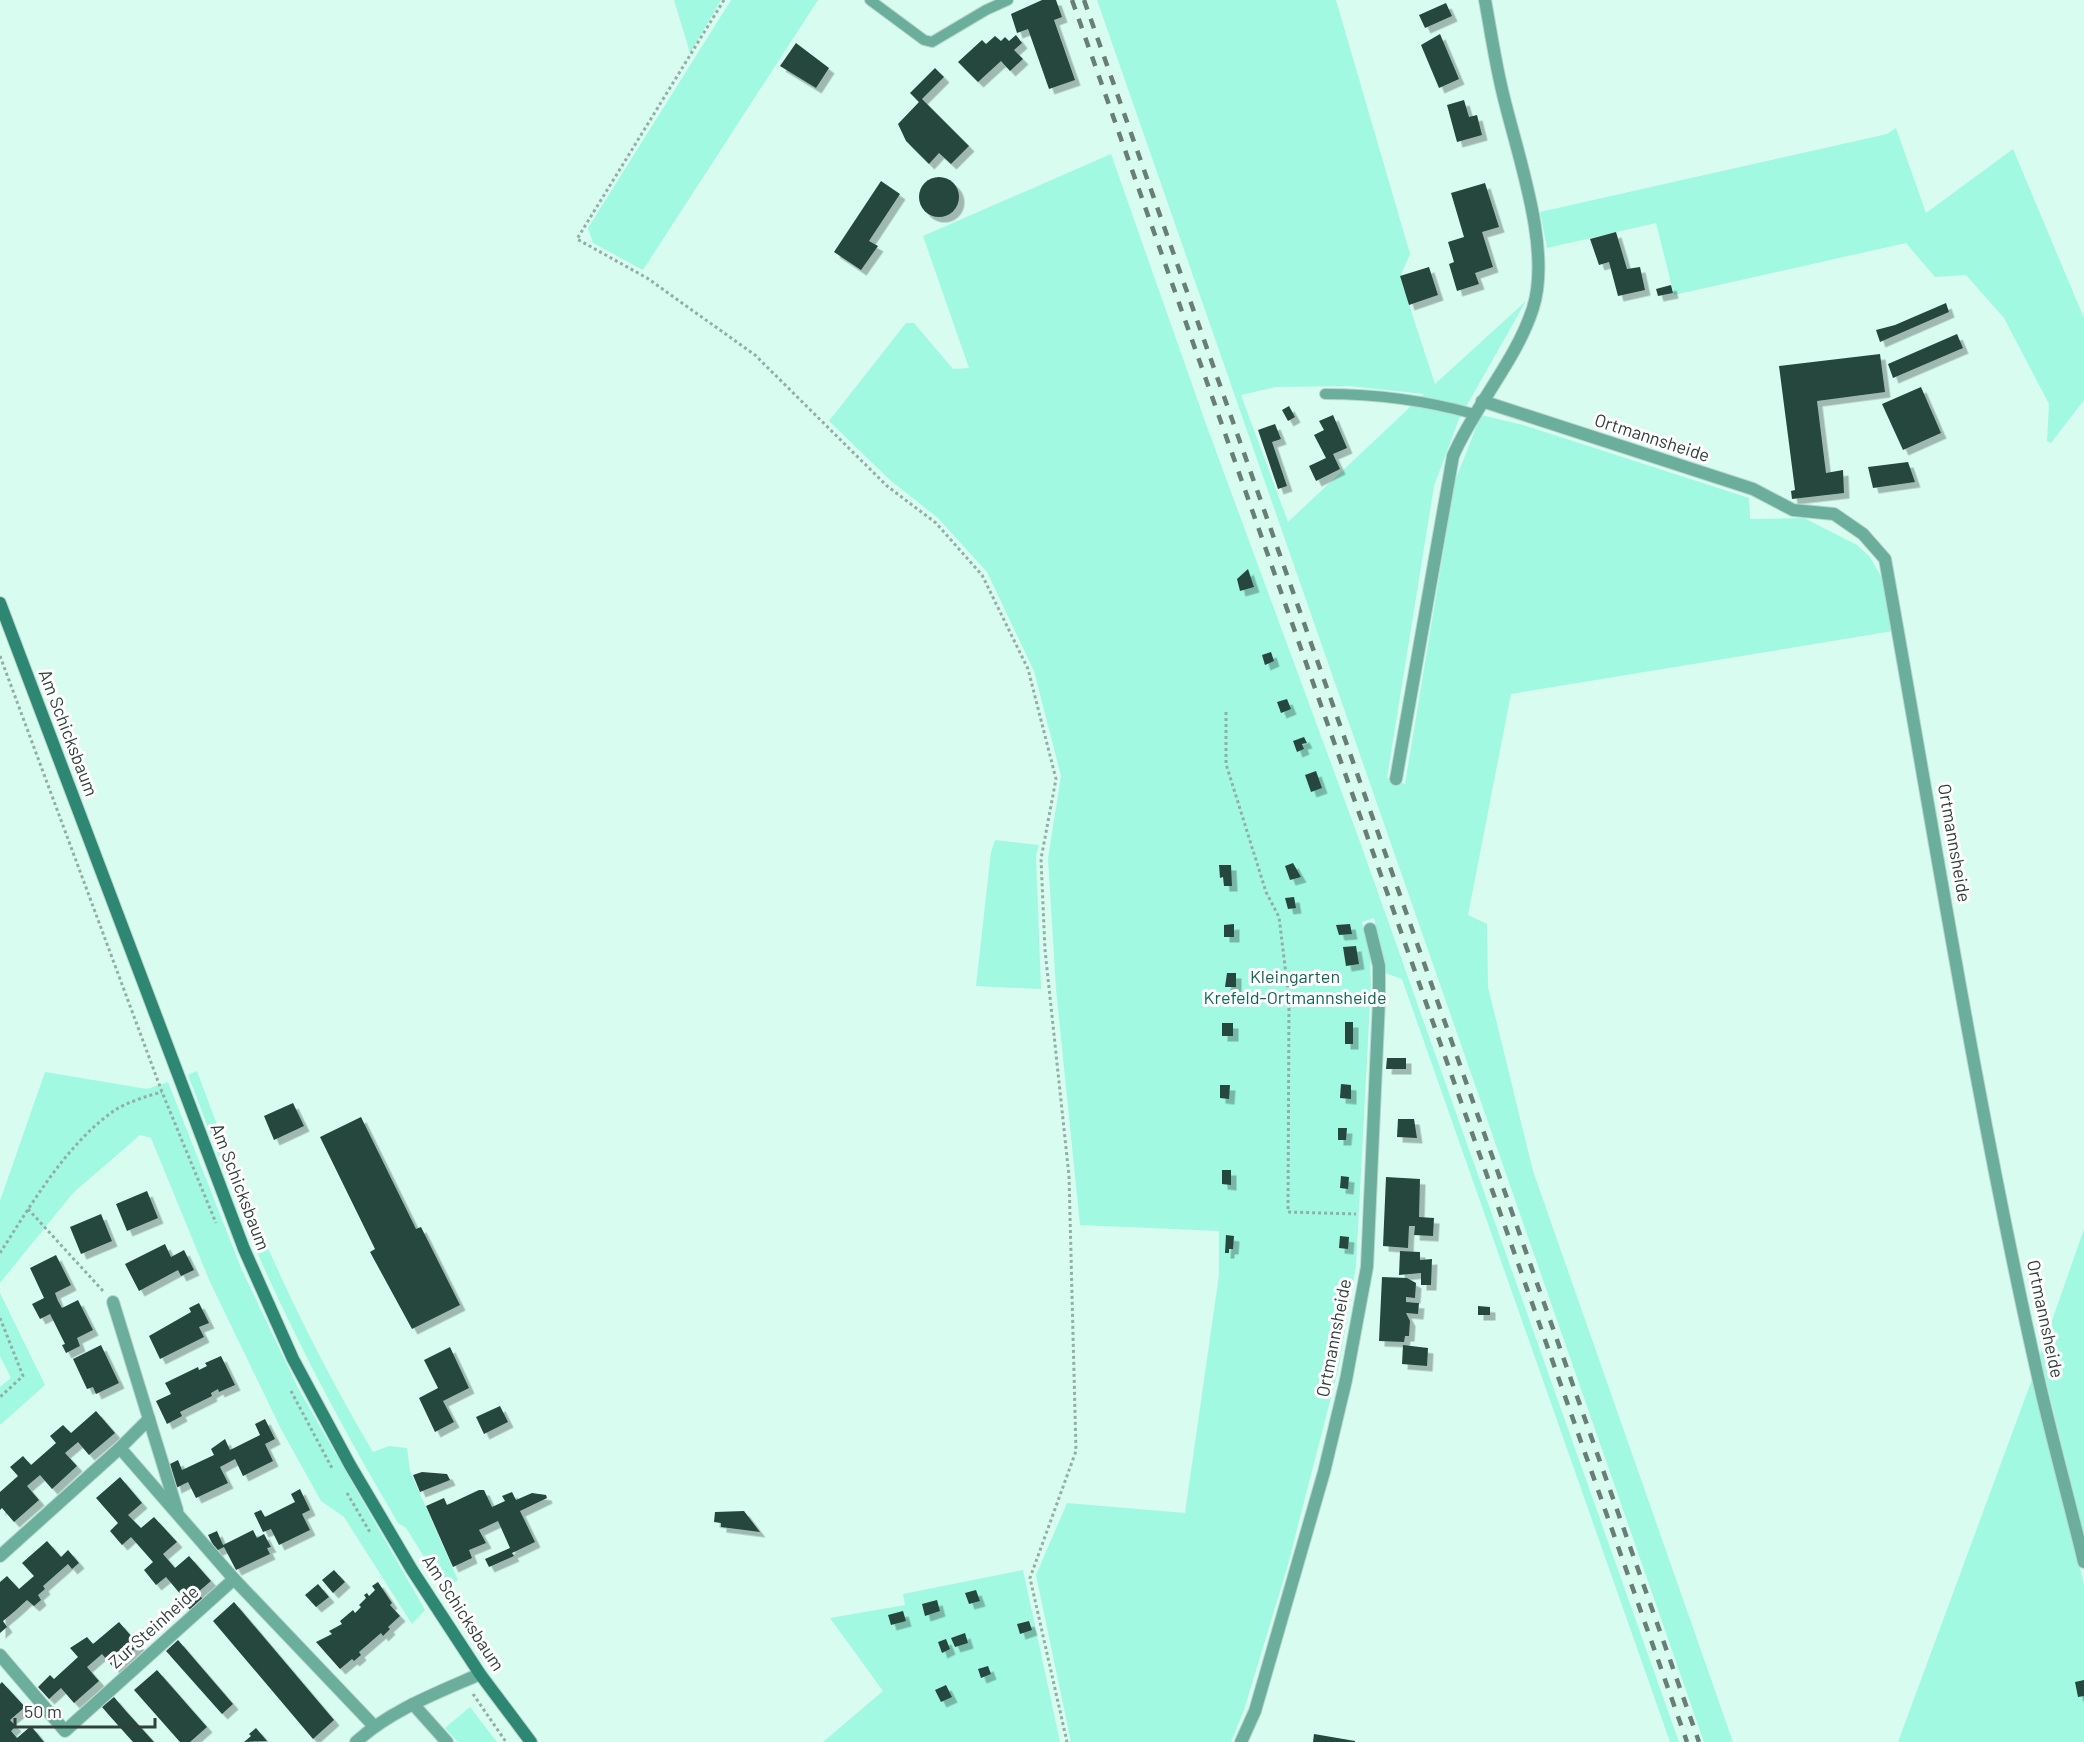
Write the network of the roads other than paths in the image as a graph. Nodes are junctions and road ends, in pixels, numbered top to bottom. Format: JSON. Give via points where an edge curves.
{"nodes":[{"id":1,"x":870,"y":0,"type":"edge"},
{"id":2,"x":1008,"y":0,"type":"edge"},
{"id":3,"x":1485,"y":0,"type":"edge"},
{"id":4,"x":1325,"y":394,"type":"dead end"},
{"id":5,"x":1482,"y":401,"type":"junction"},
{"id":6,"x":1474,"y":414,"type":"junction"},
{"id":7,"x":0,"y":603,"type":"edge"},
{"id":8,"x":1396,"y":778,"type":"dead end"},
{"id":9,"x":1371,"y":928,"type":"dead end"},
{"id":10,"x":112,"y":1302,"type":"road end"},
{"id":11,"x":149,"y":1419,"type":"junction"},
{"id":12,"x":120,"y":1448,"type":"junction"},
{"id":13,"x":179,"y":1516,"type":"junction"},
{"id":14,"x":0,"y":1556,"type":"edge"},
{"id":15,"x":2084,"y":1562,"type":"edge"},
{"id":16,"x":234,"y":1579,"type":"junction"},
{"id":17,"x":0,"y":1655,"type":"edge"},
{"id":18,"x":480,"y":1674,"type":"junction"},
{"id":19,"x":413,"y":1704,"type":"junction"},
{"id":20,"x":374,"y":1726,"type":"junction"},
{"id":21,"x":356,"y":1742,"type":"edge"},
{"id":22,"x":447,"y":1742,"type":"edge"},
{"id":23,"x":531,"y":1742,"type":"edge"},
{"id":24,"x":1241,"y":1742,"type":"edge"}],
"edges":[{"from":1,"to":2,"type":"lane","via":[[932,42]]},
{"from":3,"to":5,"type":"street","via":[[1533,220],[1538,271],[1534,307]]},
{"from":4,"to":6,"type":"lane","via":[[1394,397]]},
{"from":5,"to":6,"type":"street"},
{"from":5,"to":15,"type":"street","name":"Ortmannsheide","via":[[1753,489],[1793,510],[1834,514],[1863,534],[1885,560],[2015,1269]]},
{"from":6,"to":8,"type":"street","via":[[1453,456],[1446,486]]},
{"from":7,"to":18,"type":"street","name":"Am Schicksbaum","via":[[243,1249],[279,1329],[350,1465]]},
{"from":9,"to":24,"type":"street","name":"Ortmannsheide","via":[[1379,966],[1379,1000],[1367,1267],[1324,1472],[1255,1711]]},
{"from":10,"to":11,"type":"street"},
{"from":11,"to":12,"type":"street"},
{"from":11,"to":13,"type":"street"},
{"from":12,"to":13,"type":"street"},
{"from":12,"to":14,"type":"street"},
{"from":13,"to":16,"type":"street"},
{"from":16,"to":17,"type":"street","name":"Zur Steinheide","via":[[65,1731]]},
{"from":16,"to":20,"type":"street"},
{"from":18,"to":19,"type":"street"},
{"from":18,"to":23,"type":"street","name":"Am Schicksbaum"},
{"from":19,"to":20,"type":"street"},
{"from":19,"to":22,"type":"street"},
{"from":20,"to":21,"type":"street"}]}
